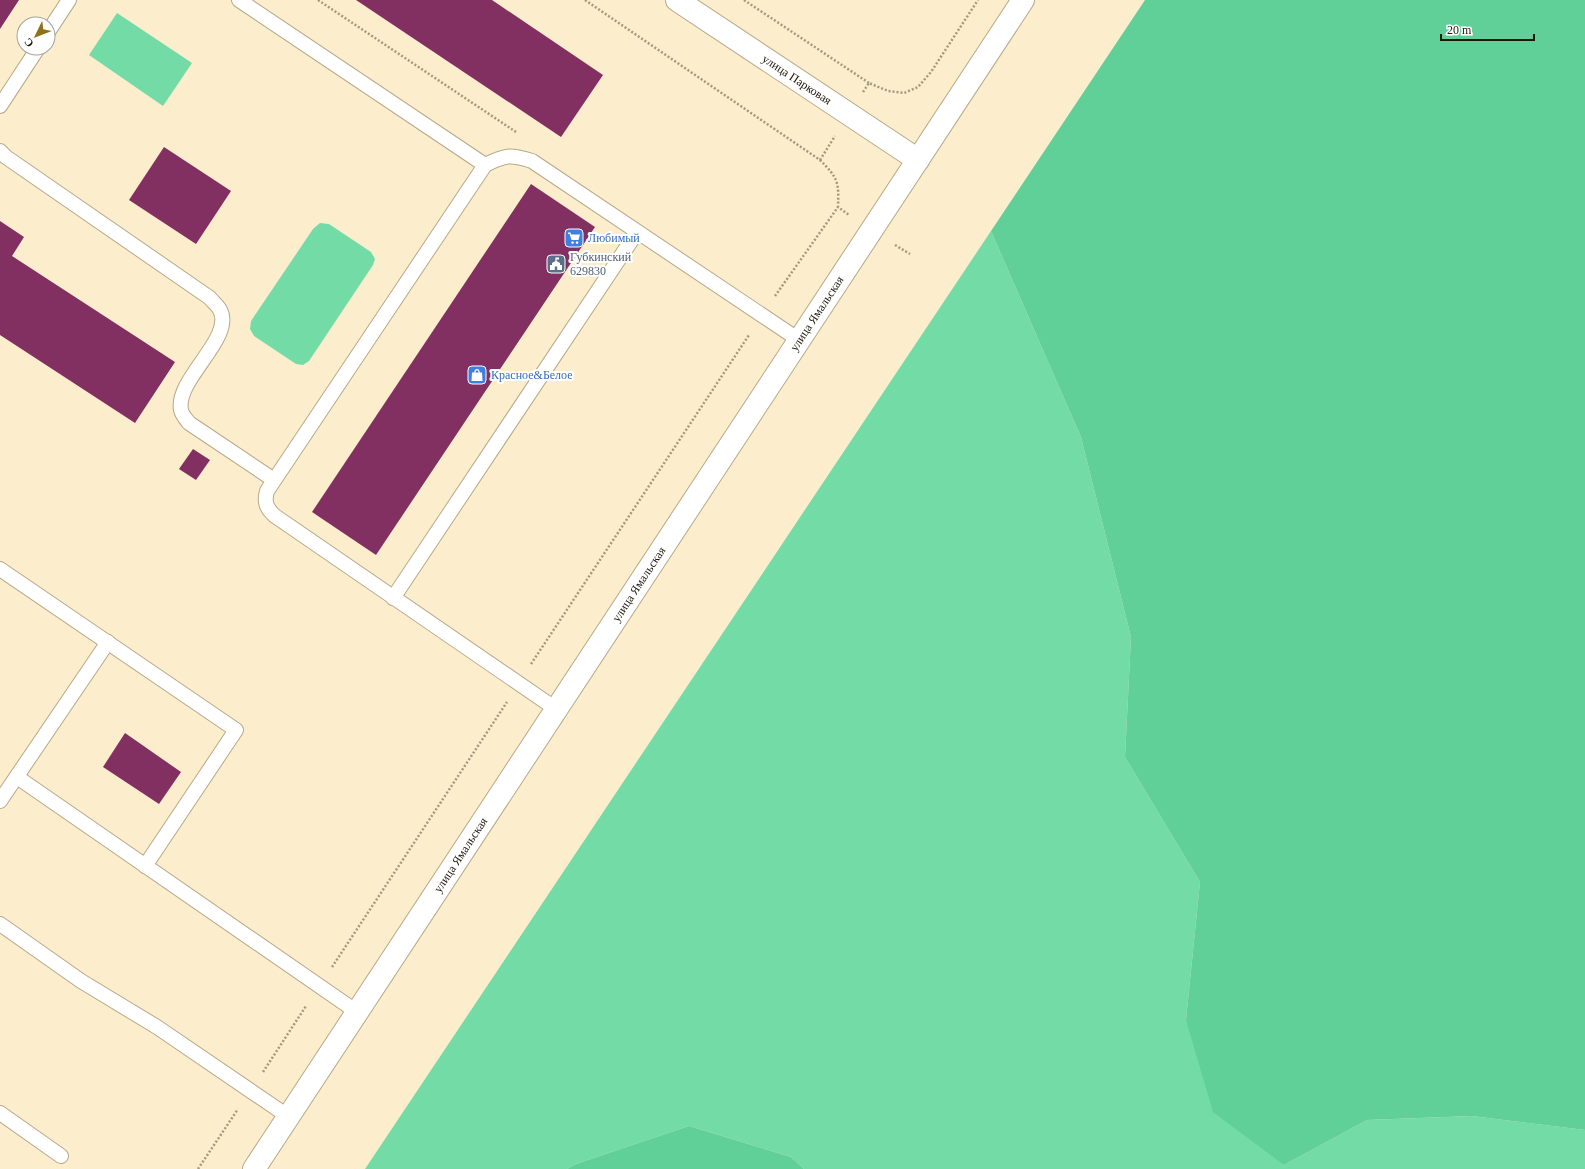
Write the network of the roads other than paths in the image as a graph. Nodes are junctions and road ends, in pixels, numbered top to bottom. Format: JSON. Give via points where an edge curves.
{"nodes":[{"id":1,"x":69,"y":0,"type":"edge"},
{"id":2,"x":239,"y":0,"type":"edge"},
{"id":3,"x":677,"y":0,"type":"edge"},
{"id":4,"x":1023,"y":0,"type":"edge"},
{"id":5,"x":56,"y":20,"type":"edge"},
{"id":6,"x":33,"y":56,"type":"edge"},
{"id":7,"x":0,"y":106,"type":"edge"},
{"id":8,"x":0,"y":151,"type":"edge"},
{"id":9,"x":918,"y":160,"type":"junction"},
{"id":10,"x":485,"y":165,"type":"junction"},
{"id":11,"x":636,"y":232,"type":"junction"},
{"id":12,"x":799,"y":340,"type":"junction"},
{"id":13,"x":274,"y":480,"type":"junction"},
{"id":14,"x":0,"y":569,"type":"edge"},
{"id":15,"x":393,"y":598,"type":"junction"},
{"id":16,"x":108,"y":642,"type":"junction"},
{"id":17,"x":556,"y":709,"type":"junction"},
{"id":18,"x":17,"y":777,"type":"junction"},
{"id":19,"x":0,"y":801,"type":"edge"},
{"id":20,"x":145,"y":866,"type":"junction"},
{"id":21,"x":0,"y":924,"type":"edge"},
{"id":22,"x":357,"y":1012,"type":"junction"},
{"id":23,"x":0,"y":1113,"type":"edge"},
{"id":24,"x":289,"y":1117,"type":"junction"},
{"id":25,"x":61,"y":1156,"type":"dead end"},
{"id":26,"x":254,"y":1169,"type":"edge"}],
"edges":[{"from":1,"to":5,"type":"lane"},
{"from":2,"to":10,"type":"lane"},
{"from":3,"to":9,"type":"street","name":"улица Парковая"},
{"from":4,"to":9,"type":"street","name":"улица Ямальская"},
{"from":6,"to":7,"type":"lane"},
{"from":8,"to":13,"type":"lane","via":[[210,298],[220,310],[222,321],[218,338],[186,387],[181,400],[181,412],[189,423]]},
{"from":9,"to":12,"type":"street","name":"улица Ямальская"},
{"from":10,"to":11,"type":"lane","via":[[502,157],[517,156],[532,161]]},
{"from":10,"to":13,"type":"lane"},
{"from":11,"to":12,"type":"lane"},
{"from":11,"to":15,"type":"lane"},
{"from":12,"to":17,"type":"street","name":"улица Ямальская"},
{"from":13,"to":15,"type":"lane","via":[[265,499],[267,509]]},
{"from":14,"to":16,"type":"lane"},
{"from":15,"to":17,"type":"lane"},
{"from":16,"to":18,"type":"lane"},
{"from":16,"to":20,"type":"lane","via":[[236,730]]},
{"from":17,"to":22,"type":"street","name":"улица Ямальская"},
{"from":18,"to":19,"type":"lane"},
{"from":18,"to":20,"type":"lane"},
{"from":20,"to":22,"type":"lane"},
{"from":21,"to":24,"type":"lane","via":[[80,981],[157,1026]]},
{"from":22,"to":24,"type":"street","name":"улица Ямальская"},
{"from":23,"to":25,"type":"lane"},
{"from":24,"to":26,"type":"street","name":"улица Ямальская"}]}
